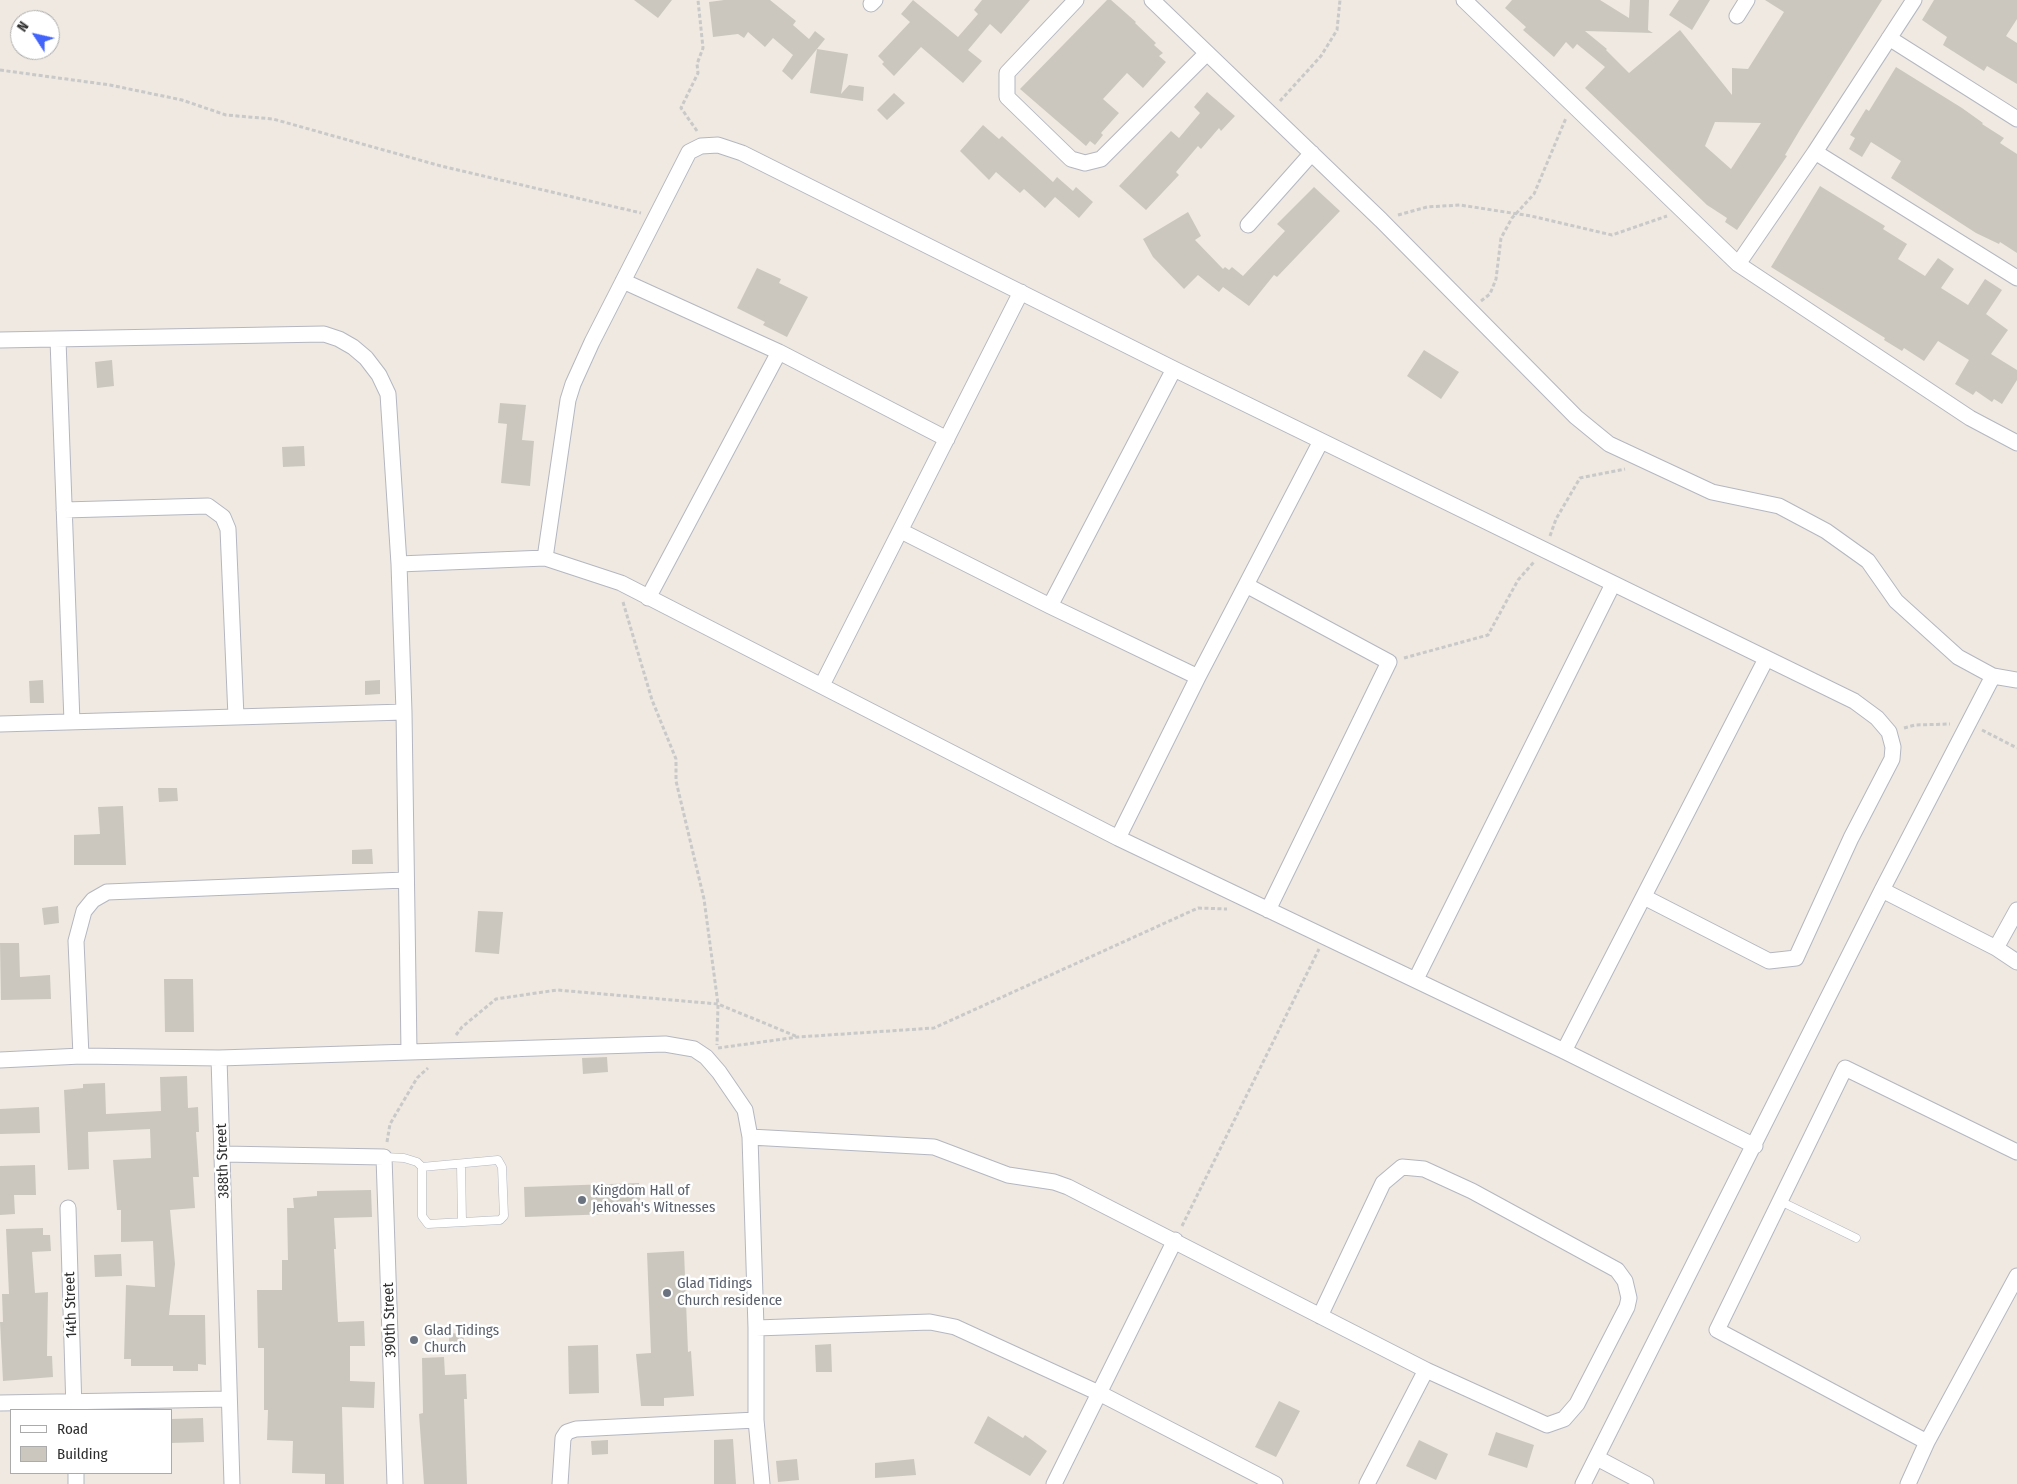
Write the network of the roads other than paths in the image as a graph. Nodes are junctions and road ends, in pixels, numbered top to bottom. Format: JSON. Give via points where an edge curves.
{"nodes":[{"id":1,"x":1076,"y":0,"type":"edge"},
{"id":2,"x":1152,"y":0,"type":"edge"},
{"id":3,"x":1464,"y":0,"type":"edge"},
{"id":4,"x":1747,"y":0,"type":"edge"},
{"id":5,"x":1914,"y":0,"type":"edge"},
{"id":6,"x":1737,"y":16,"type":"dead end"},
{"id":7,"x":1889,"y":38,"type":"junction"},
{"id":8,"x":1207,"y":53,"type":"junction"},
{"id":9,"x":2017,"y":120,"type":"edge"},
{"id":10,"x":1815,"y":152,"type":"junction"},
{"id":11,"x":1312,"y":153,"type":"junction"},
{"id":12,"x":1248,"y":225,"type":"dead end"},
{"id":13,"x":1738,"y":264,"type":"junction"},
{"id":14,"x":2017,"y":278,"type":"edge"},
{"id":15,"x":623,"y":281,"type":"junction"},
{"id":16,"x":1021,"y":292,"type":"junction"},
{"id":17,"x":0,"y":340,"type":"edge"},
{"id":18,"x":58,"y":340,"type":"junction"},
{"id":19,"x":779,"y":352,"type":"junction"},
{"id":20,"x":1174,"y":369,"type":"junction"},
{"id":21,"x":947,"y":439,"type":"junction"},
{"id":22,"x":1320,"y":441,"type":"junction"},
{"id":23,"x":2017,"y":443,"type":"edge"},
{"id":24,"x":64,"y":510,"type":"junction"},
{"id":25,"x":901,"y":531,"type":"junction"},
{"id":26,"x":545,"y":558,"type":"junction"},
{"id":27,"x":400,"y":564,"type":"junction"},
{"id":28,"x":1613,"y":584,"type":"junction"},
{"id":29,"x":1246,"y":585,"type":"junction"},
{"id":30,"x":648,"y":598,"type":"junction"},
{"id":31,"x":1050,"y":606,"type":"junction"},
{"id":32,"x":1766,"y":659,"type":"junction"},
{"id":33,"x":1198,"y":676,"type":"junction"},
{"id":34,"x":1993,"y":676,"type":"junction"},
{"id":35,"x":2017,"y":680,"type":"edge"},
{"id":36,"x":822,"y":685,"type":"junction"},
{"id":37,"x":404,"y":712,"type":"junction"},
{"id":38,"x":236,"y":717,"type":"junction"},
{"id":39,"x":72,"y":722,"type":"junction"},
{"id":40,"x":0,"y":724,"type":"edge"},
{"id":41,"x":1118,"y":838,"type":"junction"},
{"id":42,"x":405,"y":880,"type":"junction"},
{"id":43,"x":1882,"y":890,"type":"junction"},
{"id":44,"x":1644,"y":897,"type":"junction"},
{"id":45,"x":1268,"y":910,"type":"junction"},
{"id":46,"x":2017,"y":910,"type":"edge"},
{"id":47,"x":1996,"y":948,"type":"junction"},
{"id":48,"x":2017,"y":962,"type":"edge"},
{"id":49,"x":1416,"y":979,"type":"junction"},
{"id":50,"x":1564,"y":1050,"type":"junction"},
{"id":51,"x":409,"y":1051,"type":"junction"},
{"id":52,"x":81,"y":1056,"type":"junction"},
{"id":53,"x":219,"y":1058,"type":"junction"},
{"id":54,"x":0,"y":1060,"type":"edge"},
{"id":55,"x":750,"y":1137,"type":"junction"},
{"id":56,"x":1755,"y":1146,"type":"junction"},
{"id":57,"x":2017,"y":1152,"type":"edge"},
{"id":58,"x":223,"y":1154,"type":"junction"},
{"id":59,"x":384,"y":1157,"type":"junction"},
{"id":60,"x":461,"y":1164,"type":"junction"},
{"id":61,"x":422,"y":1167,"type":"junction"},
{"id":62,"x":1780,"y":1201,"type":"junction"},
{"id":63,"x":68,"y":1208,"type":"dead end"},
{"id":64,"x":462,"y":1222,"type":"junction"},
{"id":65,"x":1856,"y":1238,"type":"dead end"},
{"id":66,"x":1175,"y":1240,"type":"junction"},
{"id":67,"x":2017,"y":1276,"type":"edge"},
{"id":68,"x":1320,"y":1316,"type":"junction"},
{"id":69,"x":756,"y":1328,"type":"junction"},
{"id":70,"x":1426,"y":1370,"type":"junction"},
{"id":71,"x":1100,"y":1394,"type":"junction"},
{"id":72,"x":229,"y":1399,"type":"junction"},
{"id":73,"x":0,"y":1403,"type":"edge"},
{"id":74,"x":74,"y":1406,"type":"edge"},
{"id":75,"x":756,"y":1420,"type":"junction"},
{"id":76,"x":1928,"y":1442,"type":"junction"},
{"id":77,"x":1597,"y":1458,"type":"junction"},
{"id":78,"x":232,"y":1484,"type":"edge"},
{"id":79,"x":395,"y":1484,"type":"edge"},
{"id":80,"x":560,"y":1484,"type":"edge"},
{"id":81,"x":762,"y":1484,"type":"edge"},
{"id":82,"x":1054,"y":1484,"type":"edge"},
{"id":83,"x":1275,"y":1484,"type":"edge"},
{"id":84,"x":1367,"y":1484,"type":"edge"},
{"id":85,"x":1584,"y":1484,"type":"edge"},
{"id":86,"x":1646,"y":1484,"type":"edge"},
{"id":87,"x":1908,"y":1484,"type":"edge"}],
"edges":[{"from":1,"to":8,"type":"street","via":[[1007,73],[1007,97],[1071,159],[1085,163],[1101,159]]},
{"from":2,"to":8,"type":"street"},
{"from":3,"to":13,"type":"street"},
{"from":4,"to":6,"type":"street"},
{"from":5,"to":7,"type":"street"},
{"from":7,"to":9,"type":"street"},
{"from":7,"to":10,"type":"street"},
{"from":8,"to":11,"type":"street"},
{"from":10,"to":13,"type":"street"},
{"from":10,"to":14,"type":"street"},
{"from":11,"to":12,"type":"street"},
{"from":11,"to":34,"type":"street","via":[[1473,311],[1576,418],[1609,444],[1712,492],[1779,506],[1826,531],[1868,561],[1896,601],[1958,657]]},
{"from":13,"to":23,"type":"street","via":[[1970,418]]},
{"from":15,"to":16,"type":"street","via":[[688,152],[701,146],[718,145],[742,153]]},
{"from":15,"to":19,"type":"street"},
{"from":15,"to":26,"type":"street","via":[[592,342],[568,400]]},
{"from":16,"to":20,"type":"street"},
{"from":16,"to":21,"type":"street"},
{"from":17,"to":18,"type":"street"},
{"from":18,"to":24,"type":"street"},
{"from":18,"to":27,"type":"street","via":[[324,334],[353,347],[380,375],[388,394]]},
{"from":19,"to":21,"type":"street"},
{"from":19,"to":30,"type":"street"},
{"from":20,"to":22,"type":"street"},
{"from":20,"to":31,"type":"street"},
{"from":21,"to":25,"type":"street"},
{"from":22,"to":28,"type":"street"},
{"from":22,"to":29,"type":"street"},
{"from":24,"to":38,"type":"street","via":[[208,506],[223,517],[228,529]]},
{"from":24,"to":39,"type":"street"},
{"from":25,"to":31,"type":"street"},
{"from":25,"to":36,"type":"street"},
{"from":26,"to":27,"type":"street"},
{"from":26,"to":30,"type":"street","via":[[621,583]]},
{"from":27,"to":37,"type":"street"},
{"from":28,"to":32,"type":"street"},
{"from":28,"to":49,"type":"street"},
{"from":29,"to":33,"type":"street"},
{"from":29,"to":45,"type":"street","via":[[1389,662]]},
{"from":30,"to":36,"type":"street"},
{"from":31,"to":33,"type":"street"},
{"from":32,"to":44,"type":"street"},
{"from":32,"to":44,"type":"street","via":[[1854,701],[1877,718],[1889,732],[1893,747],[1892,759],[1796,958],[1769,961]]},
{"from":33,"to":41,"type":"street"},
{"from":34,"to":35,"type":"street"},
{"from":34,"to":43,"type":"street"},
{"from":36,"to":41,"type":"street"},
{"from":37,"to":38,"type":"street"},
{"from":37,"to":42,"type":"street"},
{"from":38,"to":39,"type":"street"},
{"from":39,"to":40,"type":"street"},
{"from":41,"to":45,"type":"street"},
{"from":42,"to":51,"type":"street"},
{"from":42,"to":52,"type":"street","via":[[107,892],[93,900],[84,911],[76,941]]},
{"from":43,"to":47,"type":"street"},
{"from":43,"to":56,"type":"street"},
{"from":44,"to":50,"type":"street"},
{"from":45,"to":49,"type":"street"},
{"from":46,"to":47,"type":"street"},
{"from":47,"to":48,"type":"street"},
{"from":49,"to":50,"type":"street"},
{"from":50,"to":56,"type":"street"},
{"from":51,"to":53,"type":"street"},
{"from":51,"to":55,"type":"street","via":[[665,1044],[711,1053],[719,1072],[745,1110]]},
{"from":52,"to":53,"type":"street"},
{"from":52,"to":54,"type":"street"},
{"from":53,"to":58,"type":"street","name":"388th Street"},
{"from":55,"to":66,"type":"street","via":[[934,1147],[1008,1176],[1068,1187]]},
{"from":55,"to":69,"type":"street"},
{"from":56,"to":77,"type":"street"},
{"from":57,"to":62,"type":"street","via":[[1845,1068]]},
{"from":58,"to":59,"type":"street"},
{"from":58,"to":72,"type":"street","name":"388th Street"},
{"from":59,"to":61,"type":"lane","via":[[404,1158]]},
{"from":59,"to":79,"type":"street","name":"390th Street"},
{"from":60,"to":61,"type":"lane"},
{"from":60,"to":64,"type":"lane"},
{"from":60,"to":64,"type":"lane","via":[[498,1160],[504,1216],[500,1220]]},
{"from":61,"to":64,"type":"lane","via":[[422,1216],[425,1221],[428,1224]]},
{"from":62,"to":65,"type":"lane"},
{"from":62,"to":76,"type":"street","via":[[1717,1330]]},
{"from":63,"to":74,"type":"street","name":"14th Street"},
{"from":66,"to":68,"type":"street"},
{"from":66,"to":71,"type":"street"},
{"from":67,"to":76,"type":"street"},
{"from":68,"to":70,"type":"street"},
{"from":68,"to":70,"type":"street","via":[[1383,1183],[1402,1167],[1424,1169],[1472,1191],[1617,1270],[1625,1281],[1629,1298],[1627,1307],[1577,1404],[1571,1413],[1556,1423],[1547,1425]]},
{"from":69,"to":71,"type":"street","via":[[930,1322],[955,1327]]},
{"from":69,"to":75,"type":"street"},
{"from":70,"to":84,"type":"street"},
{"from":71,"to":82,"type":"street"},
{"from":71,"to":83,"type":"street"},
{"from":72,"to":74,"type":"street"},
{"from":72,"to":78,"type":"street","name":"388th Street"},
{"from":73,"to":74,"type":"street"},
{"from":75,"to":80,"type":"street","via":[[576,1429],[567,1432],[563,1438]]},
{"from":75,"to":81,"type":"street"},
{"from":76,"to":87,"type":"street"},
{"from":77,"to":85,"type":"street"},
{"from":77,"to":86,"type":"street"}]}
